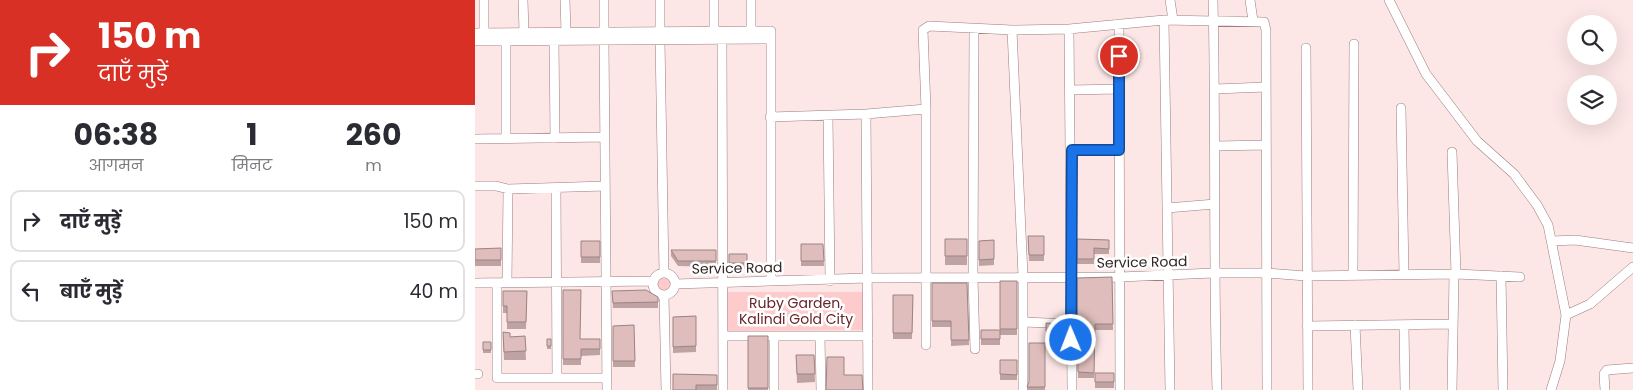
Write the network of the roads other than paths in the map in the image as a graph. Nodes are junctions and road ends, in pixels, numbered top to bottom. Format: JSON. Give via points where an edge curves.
{"nodes":[{"id":1,"x":483,"y":0,"type":"edge"},
{"id":2,"x":523,"y":0,"type":"edge"},
{"id":3,"x":565,"y":0,"type":"edge"},
{"id":4,"x":604,"y":0,"type":"edge"},
{"id":5,"x":660,"y":0,"type":"edge"},
{"id":6,"x":714,"y":0,"type":"edge"},
{"id":7,"x":751,"y":0,"type":"edge"},
{"id":8,"x":1170,"y":0,"type":"edge"},
{"id":9,"x":1213,"y":0,"type":"edge"},
{"id":10,"x":1250,"y":0,"type":"edge"},
{"id":11,"x":1389,"y":0,"type":"edge"},
{"id":12,"x":1168,"y":20,"type":"junction"},
{"id":13,"x":1214,"y":21,"type":"junction"},
{"id":14,"x":1253,"y":22,"type":"junction"},
{"id":15,"x":1119,"y":24,"type":"junction"},
{"id":16,"x":974,"y":29,"type":"junction"},
{"id":17,"x":1069,"y":29,"type":"junction"},
{"id":18,"x":1011,"y":30,"type":"junction"},
{"id":19,"x":714,"y":31,"type":"junction"},
{"id":20,"x":751,"y":31,"type":"junction"},
{"id":21,"x":523,"y":32,"type":"junction"},
{"id":22,"x":566,"y":32,"type":"junction"},
{"id":23,"x":480,"y":33,"type":"edge"},
{"id":24,"x":604,"y":36,"type":"junction"},
{"id":25,"x":660,"y":36,"type":"junction"},
{"id":26,"x":506,"y":37,"type":"junction"},
{"id":27,"x":722,"y":39,"type":"junction"},
{"id":28,"x":771,"y":39,"type":"junction"},
{"id":29,"x":554,"y":40,"type":"junction"},
{"id":30,"x":475,"y":41,"type":"edge"},
{"id":31,"x":1354,"y":44,"type":"dead end"},
{"id":32,"x":1306,"y":48,"type":"dead end"},
{"id":33,"x":1266,"y":87,"type":"junction"},
{"id":34,"x":1119,"y":89,"type":"junction"},
{"id":35,"x":1215,"y":89,"type":"junction"},
{"id":36,"x":1071,"y":90,"type":"junction"},
{"id":37,"x":1401,"y":108,"type":"dead end"},
{"id":38,"x":926,"y":109,"type":"junction"},
{"id":39,"x":866,"y":114,"type":"junction"},
{"id":40,"x":828,"y":116,"type":"junction"},
{"id":41,"x":770,"y":117,"type":"junction"},
{"id":42,"x":605,"y":137,"type":"junction"},
{"id":43,"x":555,"y":138,"type":"junction"},
{"id":44,"x":475,"y":139,"type":"edge"},
{"id":45,"x":506,"y":140,"type":"junction"},
{"id":46,"x":1265,"y":145,"type":"junction"},
{"id":47,"x":1216,"y":146,"type":"junction"},
{"id":48,"x":1072,"y":150,"type":"junction"},
{"id":49,"x":1119,"y":150,"type":"junction"},
{"id":50,"x":1452,"y":152,"type":"dead end"},
{"id":51,"x":475,"y":186,"type":"edge"},
{"id":52,"x":605,"y":186,"type":"junction"},
{"id":53,"x":556,"y":188,"type":"junction"},
{"id":54,"x":507,"y":189,"type":"junction"},
{"id":55,"x":1215,"y":204,"type":"junction"},
{"id":56,"x":1167,"y":208,"type":"junction"},
{"id":57,"x":1553,"y":241,"type":"junction"},
{"id":58,"x":1633,"y":248,"type":"edge"},
{"id":59,"x":1633,"y":267,"type":"edge"},
{"id":60,"x":664,"y":273,"type":"junction"},
{"id":61,"x":1214,"y":273,"type":"junction"},
{"id":62,"x":1266,"y":273,"type":"junction"},
{"id":63,"x":1455,"y":274,"type":"junction"},
{"id":64,"x":1170,"y":275,"type":"junction"},
{"id":65,"x":1353,"y":275,"type":"junction"},
{"id":66,"x":1405,"y":275,"type":"junction"},
{"id":67,"x":1023,"y":276,"type":"junction"},
{"id":68,"x":1069,"y":276,"type":"junction"},
{"id":69,"x":1306,"y":276,"type":"junction"},
{"id":70,"x":1501,"y":276,"type":"junction"},
{"id":71,"x":973,"y":277,"type":"junction"},
{"id":72,"x":1120,"y":277,"type":"junction"},
{"id":73,"x":1520,"y":277,"type":"dead end"},
{"id":74,"x":867,"y":278,"type":"junction"},
{"id":75,"x":926,"y":278,"type":"junction"},
{"id":76,"x":771,"y":280,"type":"junction"},
{"id":77,"x":654,"y":281,"type":"junction"},
{"id":78,"x":722,"y":281,"type":"junction"},
{"id":79,"x":830,"y":281,"type":"junction"},
{"id":80,"x":606,"y":282,"type":"junction"},
{"id":81,"x":475,"y":283,"type":"edge"},
{"id":82,"x":502,"y":283,"type":"junction"},
{"id":83,"x":556,"y":283,"type":"junction"},
{"id":84,"x":675,"y":284,"type":"junction"},
{"id":85,"x":665,"y":295,"type":"junction"},
{"id":86,"x":1567,"y":316,"type":"junction"},
{"id":87,"x":1024,"y":322,"type":"junction"},
{"id":88,"x":1070,"y":324,"type":"junction"},
{"id":89,"x":1453,"y":324,"type":"junction"},
{"id":90,"x":1355,"y":325,"type":"junction"},
{"id":91,"x":1403,"y":325,"type":"junction"},
{"id":92,"x":1307,"y":326,"type":"junction"},
{"id":93,"x":723,"y":336,"type":"junction"},
{"id":94,"x":774,"y":336,"type":"junction"},
{"id":95,"x":820,"y":336,"type":"junction"},
{"id":96,"x":868,"y":336,"type":"junction"},
{"id":97,"x":926,"y":345,"type":"dead end"},
{"id":98,"x":975,"y":349,"type":"dead end"},
{"id":99,"x":1633,"y":368,"type":"edge"},
{"id":100,"x":557,"y":378,"type":"junction"},
{"id":101,"x":607,"y":378,"type":"junction"},
{"id":102,"x":607,"y":390,"type":"edge"},
{"id":103,"x":666,"y":390,"type":"edge"},
{"id":104,"x":723,"y":390,"type":"edge"},
{"id":105,"x":774,"y":390,"type":"edge"},
{"id":106,"x":821,"y":390,"type":"edge"},
{"id":107,"x":868,"y":390,"type":"edge"},
{"id":108,"x":1023,"y":390,"type":"edge"},
{"id":109,"x":1072,"y":390,"type":"edge"},
{"id":110,"x":1120,"y":390,"type":"edge"},
{"id":111,"x":1170,"y":390,"type":"edge"},
{"id":112,"x":1217,"y":390,"type":"edge"},
{"id":113,"x":1267,"y":390,"type":"edge"},
{"id":114,"x":1308,"y":390,"type":"edge"},
{"id":115,"x":1358,"y":390,"type":"edge"},
{"id":116,"x":1405,"y":390,"type":"edge"},
{"id":117,"x":1452,"y":390,"type":"edge"},
{"id":118,"x":1503,"y":390,"type":"edge"},
{"id":119,"x":1551,"y":390,"type":"edge"},
{"id":120,"x":1605,"y":390,"type":"edge"}],
"edges":[{"from":1,"to":23,"type":"street"},
{"from":2,"to":21,"type":"street"},
{"from":3,"to":22,"type":"street"},
{"from":4,"to":24,"type":"street"},
{"from":5,"to":25,"type":"street"},
{"from":6,"to":19,"type":"street"},
{"from":7,"to":20,"type":"street"},
{"from":8,"to":12,"type":"street"},
{"from":9,"to":13,"type":"street"},
{"from":10,"to":14,"type":"street"},
{"from":11,"to":57,"type":"street","via":[[1426,74],[1477,141],[1514,174],[1548,225]]},
{"from":12,"to":13,"type":"street"},
{"from":12,"to":15,"type":"street"},
{"from":12,"to":56,"type":"street"},
{"from":13,"to":14,"type":"street"},
{"from":13,"to":35,"type":"street"},
{"from":14,"to":33,"type":"street","via":[[1264,22],[1266,30]]},
{"from":15,"to":17,"type":"street"},
{"from":15,"to":34,"type":"street"},
{"from":16,"to":18,"type":"street"},
{"from":16,"to":38,"type":"street","via":[[929,26],[923,30]]},
{"from":16,"to":71,"type":"street"},
{"from":17,"to":18,"type":"street"},
{"from":17,"to":36,"type":"street"},
{"from":18,"to":67,"type":"street"},
{"from":19,"to":20,"type":"street"},
{"from":19,"to":25,"type":"street"},
{"from":20,"to":28,"type":"street","via":[[771,31]]},
{"from":21,"to":22,"type":"street"},
{"from":21,"to":26,"type":"street"},
{"from":22,"to":24,"type":"street"},
{"from":23,"to":26,"type":"street"},
{"from":24,"to":25,"type":"street"},
{"from":24,"to":29,"type":"street"},
{"from":24,"to":42,"type":"street"},
{"from":25,"to":27,"type":"street"},
{"from":25,"to":60,"type":"street"},
{"from":26,"to":29,"type":"street"},
{"from":26,"to":30,"type":"street"},
{"from":26,"to":45,"type":"street"},
{"from":27,"to":28,"type":"street"},
{"from":27,"to":78,"type":"street"},
{"from":28,"to":41,"type":"street"},
{"from":29,"to":43,"type":"street"},
{"from":31,"to":65,"type":"street"},
{"from":32,"to":69,"type":"street"},
{"from":33,"to":35,"type":"street"},
{"from":33,"to":46,"type":"street"},
{"from":34,"to":36,"type":"street"},
{"from":34,"to":49,"type":"street"},
{"from":35,"to":47,"type":"street"},
{"from":36,"to":48,"type":"street"},
{"from":37,"to":66,"type":"street"},
{"from":38,"to":39,"type":"street"},
{"from":38,"to":75,"type":"street"},
{"from":39,"to":40,"type":"street"},
{"from":39,"to":74,"type":"street"},
{"from":40,"to":41,"type":"street"},
{"from":40,"to":79,"type":"street"},
{"from":41,"to":76,"type":"street"},
{"from":42,"to":43,"type":"street"},
{"from":42,"to":52,"type":"street"},
{"from":43,"to":45,"type":"street"},
{"from":44,"to":45,"type":"street"},
{"from":46,"to":47,"type":"street"},
{"from":46,"to":62,"type":"street"},
{"from":47,"to":55,"type":"street"},
{"from":48,"to":49,"type":"street"},
{"from":48,"to":68,"type":"street"},
{"from":49,"to":72,"type":"street"},
{"from":50,"to":63,"type":"street"},
{"from":51,"to":54,"type":"street"},
{"from":52,"to":53,"type":"street"},
{"from":52,"to":80,"type":"street"},
{"from":53,"to":54,"type":"street"},
{"from":53,"to":83,"type":"street"},
{"from":54,"to":82,"type":"street"},
{"from":55,"to":56,"type":"street"},
{"from":55,"to":61,"type":"street"},
{"from":56,"to":64,"type":"street"},
{"from":57,"to":58,"type":"street","via":[[1575,240]]},
{"from":57,"to":86,"type":"street"},
{"from":59,"to":86,"type":"street","via":[[1590,304]]},
{"from":60,"to":77,"type":"street","via":[[658,274]]},
{"from":60,"to":84,"type":"street","via":[[673,276]]},
{"from":61,"to":62,"type":"street","name":"Service Road"},
{"from":61,"to":64,"type":"street","name":"Service Road"},
{"from":61,"to":112,"type":"street"},
{"from":62,"to":69,"type":"street","name":"Service Road"},
{"from":62,"to":113,"type":"street"},
{"from":63,"to":66,"type":"street","name":"Service Road"},
{"from":63,"to":70,"type":"street","name":"Service Road"},
{"from":63,"to":89,"type":"street"},
{"from":64,"to":72,"type":"street","name":"Service Road"},
{"from":64,"to":111,"type":"street"},
{"from":65,"to":66,"type":"street","name":"Service Road"},
{"from":65,"to":69,"type":"street","name":"Service Road"},
{"from":67,"to":68,"type":"street","name":"Service Road"},
{"from":67,"to":71,"type":"street","name":"Service Road"},
{"from":67,"to":87,"type":"street"},
{"from":68,"to":72,"type":"street","name":"Service Road"},
{"from":68,"to":88,"type":"street"},
{"from":69,"to":92,"type":"street"},
{"from":70,"to":73,"type":"street","name":"Service Road"},
{"from":70,"to":118,"type":"street"},
{"from":71,"to":75,"type":"street","name":"Service Road"},
{"from":71,"to":98,"type":"street"},
{"from":72,"to":110,"type":"street"},
{"from":74,"to":75,"type":"street","name":"Service Road"},
{"from":74,"to":79,"type":"street","name":"Service Road"},
{"from":74,"to":96,"type":"street"},
{"from":75,"to":97,"type":"street"},
{"from":76,"to":78,"type":"street","name":"Service Road"},
{"from":76,"to":79,"type":"street","name":"Service Road"},
{"from":77,"to":80,"type":"street"},
{"from":77,"to":85,"type":"street","via":[[655,290]]},
{"from":78,"to":84,"type":"street","name":"Service Road"},
{"from":78,"to":93,"type":"street"},
{"from":80,"to":83,"type":"street"},
{"from":80,"to":101,"type":"street"},
{"from":81,"to":82,"type":"street"},
{"from":82,"to":83,"type":"street"},
{"from":82,"to":100,"type":"street","via":[[497,378]]},
{"from":83,"to":100,"type":"street"},
{"from":84,"to":85,"type":"street"},
{"from":85,"to":103,"type":"street"},
{"from":86,"to":119,"type":"street","via":[[1560,361]]},
{"from":87,"to":88,"type":"street"},
{"from":87,"to":108,"type":"street"},
{"from":88,"to":109,"type":"street"},
{"from":89,"to":91,"type":"street"},
{"from":89,"to":117,"type":"street"},
{"from":90,"to":91,"type":"street"},
{"from":90,"to":92,"type":"street"},
{"from":90,"to":115,"type":"street"},
{"from":91,"to":116,"type":"street"},
{"from":92,"to":114,"type":"street"},
{"from":93,"to":94,"type":"street"},
{"from":93,"to":104,"type":"street"},
{"from":94,"to":95,"type":"street"},
{"from":94,"to":105,"type":"street"},
{"from":95,"to":96,"type":"street"},
{"from":95,"to":106,"type":"street"},
{"from":96,"to":107,"type":"street"},
{"from":99,"to":120,"type":"street","via":[[1607,370],[1604,374]]},
{"from":100,"to":101,"type":"street"},
{"from":101,"to":102,"type":"street"}]}
